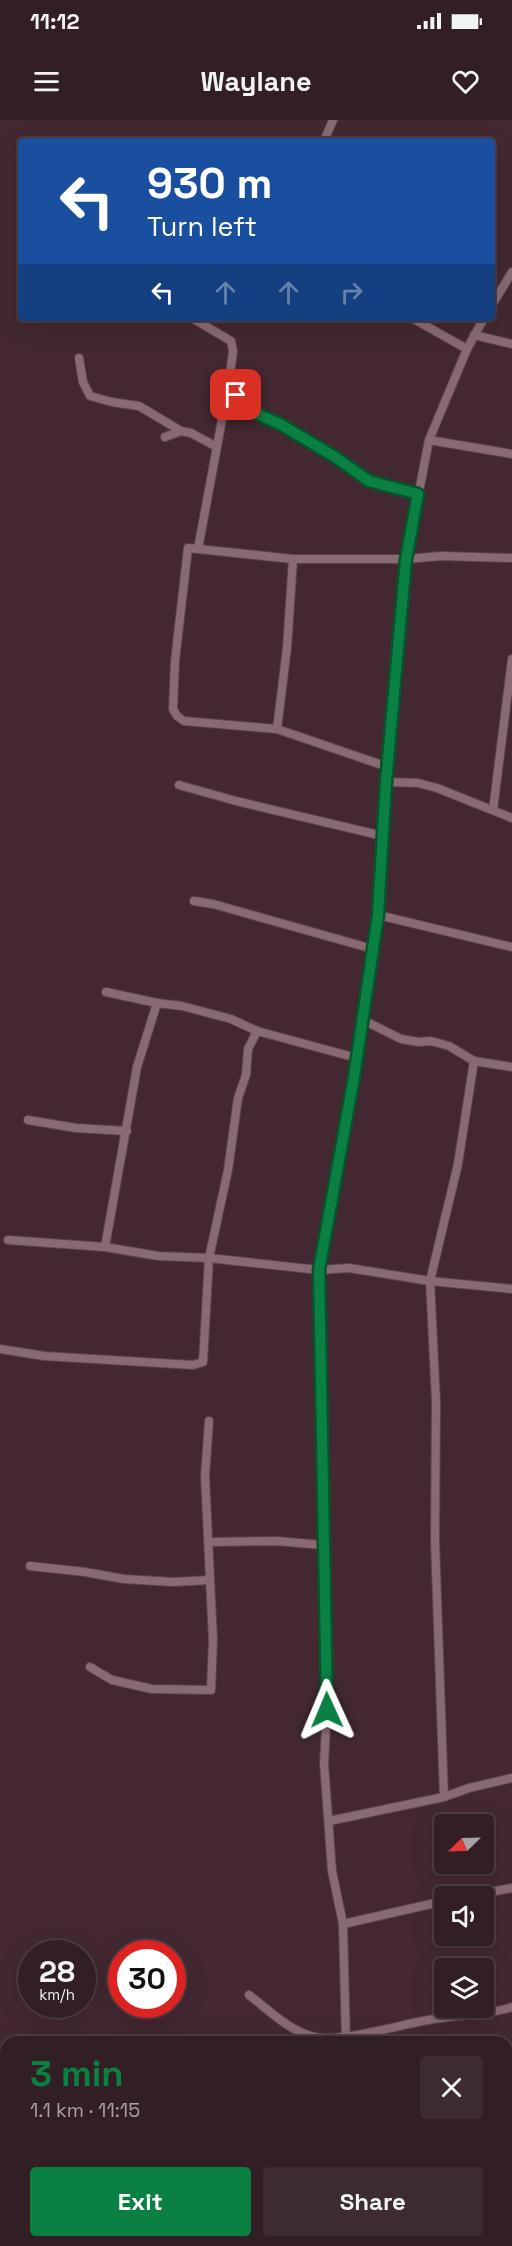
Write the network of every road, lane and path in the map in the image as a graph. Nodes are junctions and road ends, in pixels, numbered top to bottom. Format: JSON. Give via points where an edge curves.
{"nodes":[{"id":1,"x":333,"y":120,"type":"edge"},
{"id":2,"x":325,"y":138,"type":"edge"},
{"id":3,"x":512,"y":272,"type":"edge"},
{"id":4,"x":495,"y":300,"type":"edge"},
{"id":5,"x":197,"y":321,"type":"edge"},
{"id":6,"x":417,"y":321,"type":"edge"},
{"id":7,"x":482,"y":321,"type":"edge"},
{"id":8,"x":474,"y":335,"type":"junction"},
{"id":9,"x":512,"y":344,"type":"edge"},
{"id":10,"x":467,"y":349,"type":"junction"},
{"id":11,"x":79,"y":358,"type":"dead end"},
{"id":12,"x":229,"y":382,"type":"junction"},
{"id":13,"x":244,"y":408,"type":"junction"},
{"id":14,"x":224,"y":412,"type":"junction"},
{"id":15,"x":181,"y":431,"type":"junction"},
{"id":16,"x":165,"y":437,"type":"dead end"},
{"id":17,"x":429,"y":440,"type":"junction"},
{"id":18,"x":217,"y":447,"type":"junction"},
{"id":19,"x":512,"y":454,"type":"edge"},
{"id":20,"x":418,"y":494,"type":"junction"},
{"id":21,"x":198,"y":549,"type":"junction"},
{"id":22,"x":512,"y":558,"type":"edge"},
{"id":23,"x":293,"y":559,"type":"junction"},
{"id":24,"x":406,"y":559,"type":"junction"},
{"id":25,"x":512,"y":659,"type":"edge"},
{"id":26,"x":277,"y":729,"type":"junction"},
{"id":27,"x":388,"y":767,"type":"junction"},
{"id":28,"x":386,"y":782,"type":"junction"},
{"id":29,"x":179,"y":785,"type":"dead end"},
{"id":30,"x":493,"y":810,"type":"junction"},
{"id":31,"x":512,"y":818,"type":"edge"},
{"id":32,"x":383,"y":836,"type":"junction"},
{"id":33,"x":194,"y":901,"type":"dead end"},
{"id":34,"x":378,"y":915,"type":"junction"},
{"id":35,"x":512,"y":947,"type":"edge"},
{"id":36,"x":373,"y":949,"type":"junction"},
{"id":37,"x":106,"y":992,"type":"dead end"},
{"id":38,"x":156,"y":1004,"type":"junction"},
{"id":39,"x":363,"y":1020,"type":"junction"},
{"id":40,"x":257,"y":1031,"type":"junction"},
{"id":41,"x":357,"y":1058,"type":"junction"},
{"id":42,"x":474,"y":1061,"type":"junction"},
{"id":43,"x":512,"y":1067,"type":"edge"},
{"id":44,"x":28,"y":1120,"type":"dead end"},
{"id":45,"x":127,"y":1131,"type":"junction"},
{"id":46,"x":8,"y":1240,"type":"dead end"},
{"id":47,"x":105,"y":1247,"type":"junction"},
{"id":48,"x":209,"y":1258,"type":"junction"},
{"id":49,"x":319,"y":1270,"type":"junction"},
{"id":50,"x":430,"y":1281,"type":"junction"},
{"id":51,"x":512,"y":1289,"type":"edge"},
{"id":52,"x":0,"y":1349,"type":"edge"},
{"id":53,"x":209,"y":1421,"type":"dead end"},
{"id":54,"x":210,"y":1542,"type":"junction"},
{"id":55,"x":323,"y":1545,"type":"junction"},
{"id":56,"x":30,"y":1566,"type":"dead end"},
{"id":57,"x":209,"y":1580,"type":"junction"},
{"id":58,"x":90,"y":1667,"type":"dead end"},
{"id":59,"x":512,"y":1778,"type":"edge"},
{"id":60,"x":444,"y":1797,"type":"junction"},
{"id":61,"x":329,"y":1821,"type":"junction"},
{"id":62,"x":512,"y":1888,"type":"edge"},
{"id":63,"x":494,"y":1891,"type":"edge"},
{"id":64,"x":434,"y":1903,"type":"edge"},
{"id":65,"x":343,"y":1924,"type":"junction"},
{"id":66,"x":249,"y":1995,"type":"dead end"},
{"id":67,"x":512,"y":2007,"type":"edge"},
{"id":68,"x":311,"y":2036,"type":"edge"},
{"id":69,"x":346,"y":2036,"type":"edge"},
{"id":70,"x":360,"y":2036,"type":"edge"}],
"edges":[{"from":1,"to":2,"type":"street"},
{"from":3,"to":4,"type":"street"},
{"from":5,"to":12,"type":"street","via":[[231,340]]},
{"from":6,"to":10,"type":"street"},
{"from":7,"to":8,"type":"street"},
{"from":8,"to":9,"type":"street"},
{"from":8,"to":10,"type":"street"},
{"from":10,"to":17,"type":"street"},
{"from":11,"to":15,"type":"street","via":[[90,396],[139,406]]},
{"from":12,"to":13,"type":"street"},
{"from":12,"to":14,"type":"street"},
{"from":13,"to":14,"type":"street"},
{"from":13,"to":20,"type":"street","via":[[280,424],[369,481]]},
{"from":14,"to":18,"type":"street"},
{"from":15,"to":16,"type":"street"},
{"from":15,"to":18,"type":"street"},
{"from":17,"to":19,"type":"street"},
{"from":17,"to":20,"type":"street"},
{"from":18,"to":21,"type":"street"},
{"from":20,"to":24,"type":"street"},
{"from":21,"to":23,"type":"street"},
{"from":21,"to":26,"type":"street","via":[[188,548],[173,709],[184,721]]},
{"from":22,"to":24,"type":"street"},
{"from":23,"to":24,"type":"street"},
{"from":23,"to":26,"type":"street"},
{"from":24,"to":27,"type":"street"},
{"from":25,"to":30,"type":"street"},
{"from":26,"to":27,"type":"street"},
{"from":27,"to":28,"type":"street"},
{"from":28,"to":30,"type":"street","via":[[418,783]]},
{"from":28,"to":32,"type":"street"},
{"from":29,"to":32,"type":"street"},
{"from":30,"to":31,"type":"street"},
{"from":32,"to":34,"type":"street"},
{"from":33,"to":36,"type":"street"},
{"from":34,"to":35,"type":"street"},
{"from":34,"to":36,"type":"street"},
{"from":36,"to":39,"type":"street"},
{"from":37,"to":38,"type":"street"},
{"from":38,"to":40,"type":"street","via":[[182,1006]]},
{"from":38,"to":45,"type":"street","via":[[137,1067]]},
{"from":39,"to":41,"type":"street"},
{"from":39,"to":42,"type":"street","via":[[401,1039],[449,1046]]},
{"from":40,"to":41,"type":"street"},
{"from":40,"to":48,"type":"street","via":[[248,1049]]},
{"from":41,"to":49,"type":"street"},
{"from":42,"to":43,"type":"street"},
{"from":42,"to":50,"type":"street","via":[[458,1164]]},
{"from":44,"to":45,"type":"street"},
{"from":45,"to":47,"type":"street"},
{"from":46,"to":47,"type":"street"},
{"from":47,"to":48,"type":"street","via":[[158,1256]]},
{"from":48,"to":49,"type":"street"},
{"from":48,"to":52,"type":"street","via":[[203,1362],[193,1365],[44,1356]]},
{"from":49,"to":50,"type":"street","via":[[349,1268]]},
{"from":49,"to":55,"type":"street"},
{"from":50,"to":51,"type":"street"},
{"from":50,"to":60,"type":"street"},
{"from":53,"to":54,"type":"street","via":[[205,1476]]},
{"from":54,"to":55,"type":"street"},
{"from":54,"to":57,"type":"street"},
{"from":55,"to":61,"type":"street","via":[[327,1710],[324,1763]]},
{"from":56,"to":57,"type":"street","via":[[124,1579]]},
{"from":57,"to":58,"type":"street","via":[[211,1690],[152,1689],[112,1680]]},
{"from":59,"to":60,"type":"street"},
{"from":60,"to":61,"type":"street"},
{"from":61,"to":65,"type":"street","via":[[332,1871]]},
{"from":62,"to":63,"type":"street"},
{"from":64,"to":65,"type":"street"},
{"from":65,"to":69,"type":"street"},
{"from":66,"to":68,"type":"street"},
{"from":67,"to":70,"type":"street"}]}
